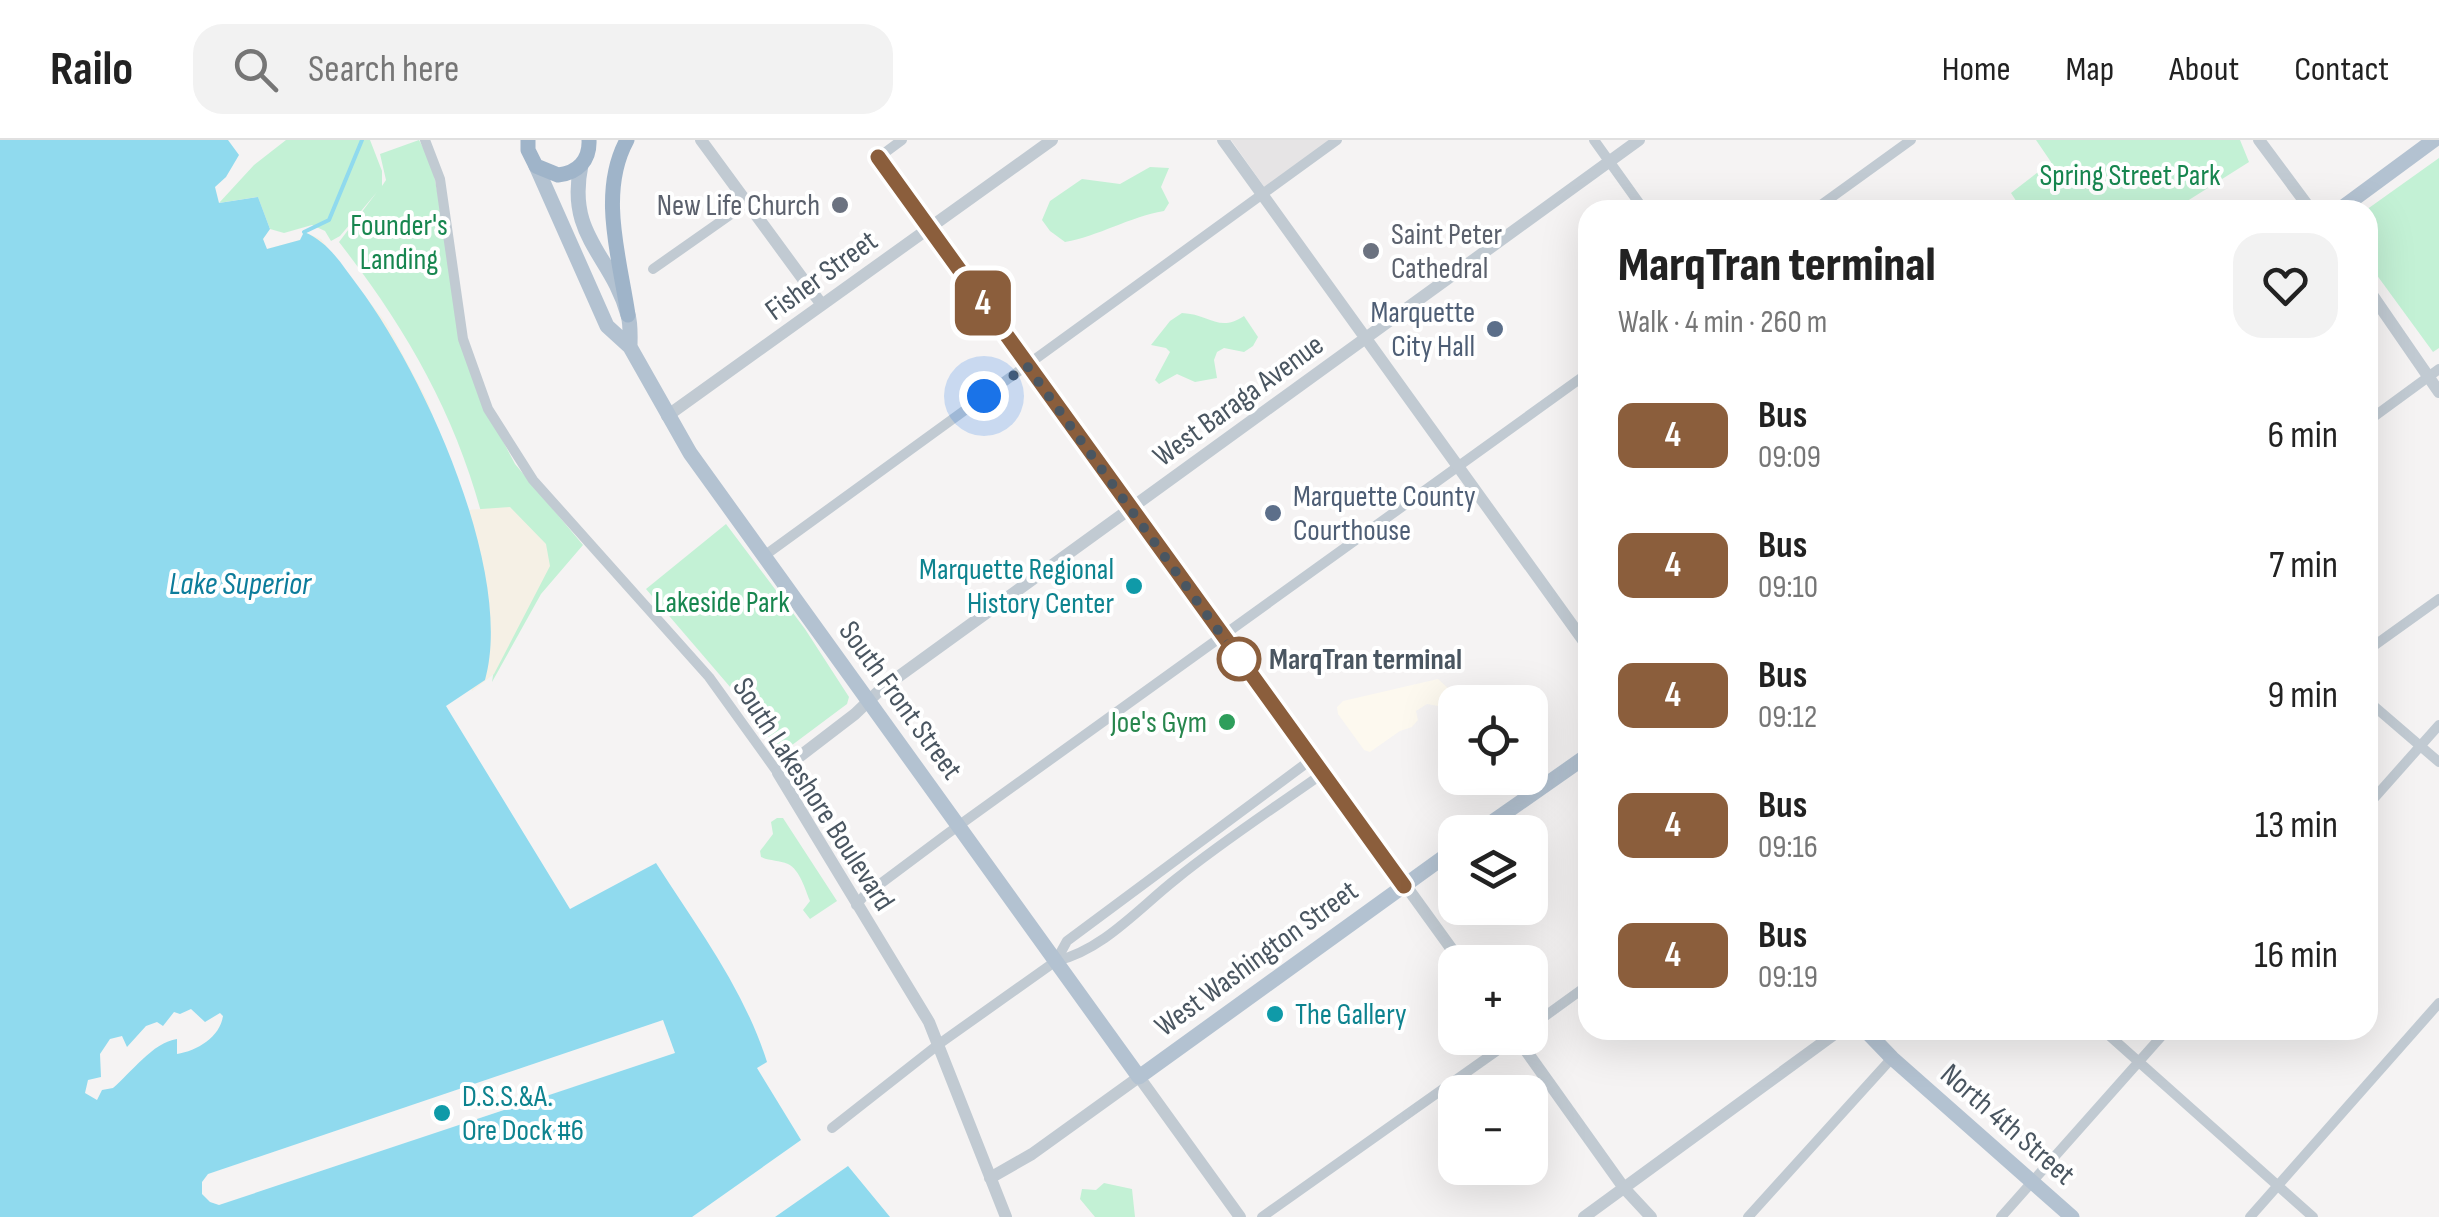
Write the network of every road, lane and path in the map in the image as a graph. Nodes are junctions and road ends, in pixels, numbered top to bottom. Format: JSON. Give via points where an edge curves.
{"nodes":[{"id":1,"x":425,"y":140,"type":"edge"},
{"id":2,"x":528,"y":140,"type":"edge"},
{"id":3,"x":602,"y":140,"type":"edge"},
{"id":4,"x":627,"y":140,"type":"edge"},
{"id":5,"x":701,"y":140,"type":"edge"},
{"id":6,"x":902,"y":140,"type":"edge"},
{"id":7,"x":1052,"y":140,"type":"edge"},
{"id":8,"x":1222,"y":140,"type":"edge"},
{"id":9,"x":1337,"y":140,"type":"edge"},
{"id":10,"x":1594,"y":140,"type":"edge"},
{"id":11,"x":1639,"y":140,"type":"edge"},
{"id":12,"x":1911,"y":140,"type":"edge"},
{"id":13,"x":2260,"y":140,"type":"edge"},
{"id":14,"x":2434,"y":140,"type":"edge"},
{"id":15,"x":586,"y":153,"type":"edge"},
{"id":16,"x":1609,"y":162,"type":"junction"},
{"id":17,"x":536,"y":166,"type":"junction"},
{"id":18,"x":1262,"y":195,"type":"junction"},
{"id":19,"x":1637,"y":200,"type":"edge"},
{"id":20,"x":1828,"y":200,"type":"edge"},
{"id":21,"x":2304,"y":200,"type":"edge"},
{"id":22,"x":2353,"y":200,"type":"edge"},
{"id":23,"x":747,"y":203,"type":"junction"},
{"id":24,"x":930,"y":228,"type":"junction"},
{"id":25,"x":652,"y":268,"type":"dead end"},
{"id":26,"x":2378,"y":302,"type":"edge"},
{"id":27,"x":822,"y":305,"type":"junction"},
{"id":28,"x":628,"y":315,"type":"junction"},
{"id":29,"x":1365,"y":338,"type":"junction"},
{"id":30,"x":630,"y":347,"type":"junction"},
{"id":31,"x":1027,"y":366,"type":"junction"},
{"id":32,"x":2434,"y":373,"type":"edge"},
{"id":33,"x":1578,"y":380,"type":"edge"},
{"id":34,"x":2439,"y":392,"type":"edge"},
{"id":35,"x":2378,"y":413,"type":"edge"},
{"id":36,"x":667,"y":416,"type":"junction"},
{"id":37,"x":1457,"y":466,"type":"junction"},
{"id":38,"x":1131,"y":508,"type":"junction"},
{"id":39,"x":764,"y":556,"type":"junction"},
{"id":40,"x":2439,"y":599,"type":"edge"},
{"id":41,"x":1578,"y":633,"type":"edge"},
{"id":42,"x":1222,"y":637,"type":"junction"},
{"id":43,"x":2378,"y":643,"type":"edge"},
{"id":44,"x":868,"y":702,"type":"junction"},
{"id":45,"x":2378,"y":710,"type":"edge"},
{"id":46,"x":2439,"y":725,"type":"edge"},
{"id":47,"x":2420,"y":746,"type":"junction"},
{"id":48,"x":1312,"y":759,"type":"junction"},
{"id":49,"x":1578,"y":762,"type":"edge"},
{"id":50,"x":2439,"y":762,"type":"edge"},
{"id":51,"x":778,"y":773,"type":"junction"},
{"id":52,"x":1322,"y":774,"type":"junction"},
{"id":53,"x":2378,"y":794,"type":"edge"},
{"id":54,"x":1502,"y":815,"type":"edge"},
{"id":55,"x":959,"y":826,"type":"junction"},
{"id":56,"x":1438,"y":861,"type":"edge"},
{"id":57,"x":1404,"y":886,"type":"junction"},
{"id":58,"x":856,"y":906,"type":"junction"},
{"id":59,"x":1448,"y":945,"type":"edge"},
{"id":60,"x":1056,"y":961,"type":"junction"},
{"id":61,"x":1578,"y":992,"type":"edge"},
{"id":62,"x":2439,"y":1003,"type":"edge"},
{"id":63,"x":1548,"y":1014,"type":"edge"},
{"id":64,"x":1826,"y":1040,"type":"edge"},
{"id":65,"x":1875,"y":1040,"type":"edge"},
{"id":66,"x":2113,"y":1040,"type":"edge"},
{"id":67,"x":2158,"y":1040,"type":"edge"},
{"id":68,"x":938,"y":1044,"type":"junction"},
{"id":69,"x":1492,"y":1055,"type":"edge"},
{"id":70,"x":1528,"y":1055,"type":"edge"},
{"id":71,"x":1892,"y":1058,"type":"junction"},
{"id":72,"x":2138,"y":1062,"type":"junction"},
{"id":73,"x":1139,"y":1077,"type":"junction"},
{"id":74,"x":832,"y":1128,"type":"dead end"},
{"id":75,"x":990,"y":1178,"type":"junction"},
{"id":76,"x":2032,"y":1182,"type":"junction"},
{"id":77,"x":2278,"y":1186,"type":"junction"},
{"id":78,"x":1624,"y":1188,"type":"junction"},
{"id":79,"x":1006,"y":1217,"type":"edge"},
{"id":80,"x":1240,"y":1217,"type":"edge"},
{"id":81,"x":1262,"y":1217,"type":"edge"},
{"id":82,"x":1584,"y":1217,"type":"edge"},
{"id":83,"x":1651,"y":1217,"type":"edge"},
{"id":84,"x":1748,"y":1217,"type":"edge"},
{"id":85,"x":2000,"y":1217,"type":"edge"},
{"id":86,"x":2072,"y":1217,"type":"edge"},
{"id":87,"x":2250,"y":1217,"type":"edge"},
{"id":88,"x":2313,"y":1217,"type":"edge"}],
"edges":[{"from":1,"to":51,"type":"street","name":"South Lakeshore Boulevard","via":[[440,180],[463,339],[488,409],[533,480],[709,677]]},
{"from":2,"to":17,"type":"highway"},
{"from":3,"to":15,"type":"highway"},
{"from":4,"to":28,"type":"highway","via":[[612,204]]},
{"from":5,"to":23,"type":"street"},
{"from":6,"to":24,"type":"street","via":[[878,157]]},
{"from":7,"to":24,"type":"street","name":"Fisher Street"},
{"from":8,"to":18,"type":"street"},
{"from":9,"to":18,"type":"street"},
{"from":10,"to":16,"type":"street"},
{"from":11,"to":16,"type":"street","name":"West Baraga Avenue"},
{"from":12,"to":20,"type":"street"},
{"from":13,"to":21,"type":"street"},
{"from":14,"to":22,"type":"main road"},
{"from":15,"to":17,"type":"highway","via":[[558,175]]},
{"from":15,"to":28,"type":"main road","name":"South Front Street","via":[[578,213]]},
{"from":16,"to":19,"type":"street"},
{"from":16,"to":29,"type":"street","name":"West Baraga Avenue"},
{"from":17,"to":30,"type":"main road","name":"South Front Street","via":[[607,326]]},
{"from":18,"to":29,"type":"street"},
{"from":18,"to":31,"type":"street"},
{"from":23,"to":25,"type":"street"},
{"from":23,"to":27,"type":"street"},
{"from":24,"to":27,"type":"street","name":"Fisher Street"},
{"from":24,"to":31,"type":"street"},
{"from":26,"to":32,"type":"street"},
{"from":27,"to":36,"type":"street","name":"Fisher Street"},
{"from":28,"to":30,"type":"main road","name":"South Front Street"},
{"from":29,"to":37,"type":"street"},
{"from":29,"to":38,"type":"street","name":"West Baraga Avenue"},
{"from":30,"to":36,"type":"main road","name":"South Front Street"},
{"from":31,"to":38,"type":"street"},
{"from":31,"to":39,"type":"street"},
{"from":32,"to":34,"type":"street"},
{"from":32,"to":35,"type":"street"},
{"from":33,"to":37,"type":"street"},
{"from":36,"to":39,"type":"main road","name":"South Front Street"},
{"from":37,"to":41,"type":"street"},
{"from":37,"to":42,"type":"street"},
{"from":38,"to":42,"type":"street"},
{"from":38,"to":44,"type":"street","name":"West Baraga Avenue"},
{"from":39,"to":44,"type":"main road","name":"South Front Street"},
{"from":40,"to":43,"type":"street"},
{"from":42,"to":48,"type":"street"},
{"from":42,"to":55,"type":"street"},
{"from":44,"to":51,"type":"street","name":"West Baraga Avenue"},
{"from":44,"to":55,"type":"main road","name":"South Front Street"},
{"from":45,"to":47,"type":"street"},
{"from":46,"to":47,"type":"street"},
{"from":47,"to":50,"type":"street"},
{"from":47,"to":53,"type":"street"},
{"from":48,"to":52,"type":"street"},
{"from":48,"to":60,"type":"street","via":[[1067,941]]},
{"from":49,"to":54,"type":"main road"},
{"from":51,"to":58,"type":"street","name":"South Lakeshore Boulevard"},
{"from":52,"to":57,"type":"street"},
{"from":52,"to":60,"type":"street","via":[[1105,936]]},
{"from":55,"to":58,"type":"street"},
{"from":55,"to":60,"type":"main road","name":"South Front Street"},
{"from":56,"to":57,"type":"main road","name":"West Washington Street"},
{"from":57,"to":59,"type":"street"},
{"from":57,"to":73,"type":"main road","name":"West Washington Street"},
{"from":58,"to":68,"type":"street","name":"South Lakeshore Boulevard"},
{"from":60,"to":68,"type":"street"},
{"from":60,"to":73,"type":"main road","name":"South Front Street"},
{"from":61,"to":63,"type":"street"},
{"from":62,"to":77,"type":"street"},
{"from":64,"to":78,"type":"street"},
{"from":65,"to":71,"type":"main road","name":"North 4th Street"},
{"from":66,"to":72,"type":"street"},
{"from":67,"to":72,"type":"street"},
{"from":68,"to":74,"type":"street"},
{"from":68,"to":75,"type":"street","name":"South Lakeshore Boulevard"},
{"from":69,"to":81,"type":"street"},
{"from":70,"to":78,"type":"street"},
{"from":71,"to":76,"type":"main road","name":"North 4th Street"},
{"from":71,"to":84,"type":"street"},
{"from":72,"to":76,"type":"street"},
{"from":72,"to":77,"type":"street"},
{"from":73,"to":75,"type":"street"},
{"from":73,"to":80,"type":"street"},
{"from":75,"to":79,"type":"street","name":"South Lakeshore Boulevard"},
{"from":76,"to":85,"type":"street"},
{"from":76,"to":86,"type":"main road","name":"North 4th Street"},
{"from":77,"to":87,"type":"street"},
{"from":77,"to":88,"type":"street"},
{"from":78,"to":82,"type":"street"},
{"from":78,"to":83,"type":"street"}]}
